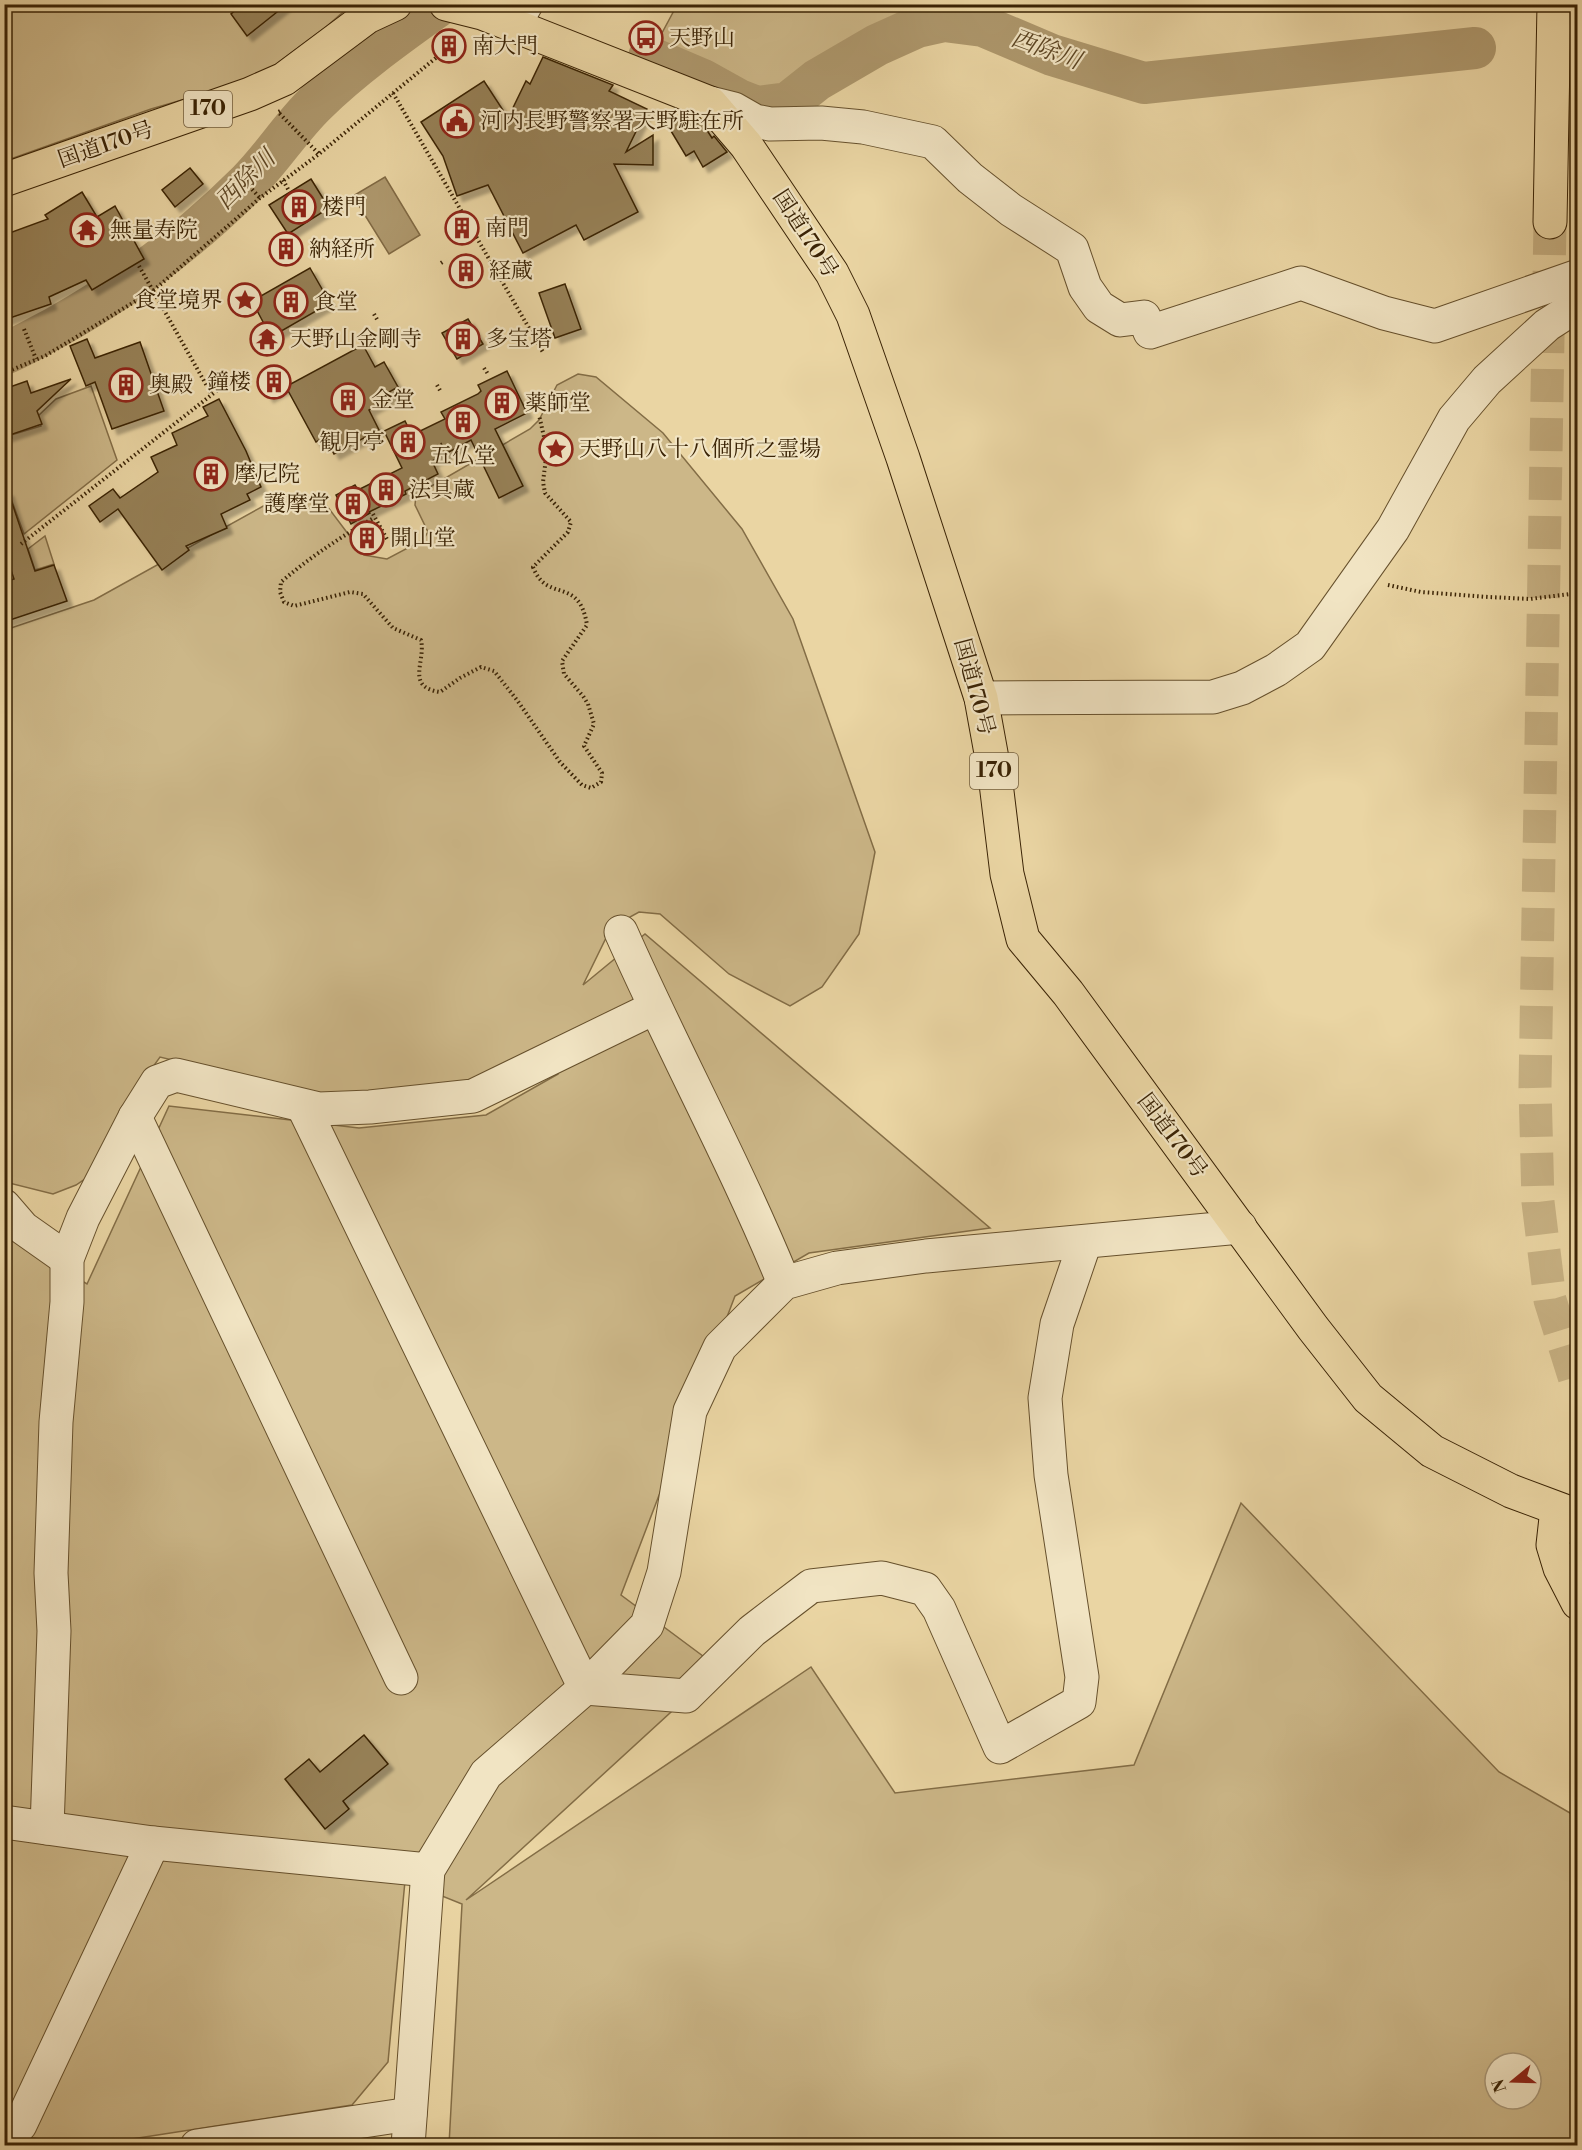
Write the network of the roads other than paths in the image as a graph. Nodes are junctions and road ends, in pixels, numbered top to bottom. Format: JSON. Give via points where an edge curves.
{"nodes":[{"id":1,"x":1554,"y":4,"type":"edge"},
{"id":2,"x":394,"y":5,"type":"edge"},
{"id":3,"x":459,"y":8,"type":"edge"},
{"id":4,"x":520,"y":15,"type":"edge"},
{"id":5,"x":711,"y":103,"type":"junction"},
{"id":6,"x":4,"y":180,"type":"edge"},
{"id":7,"x":1550,"y":222,"type":"tunnel mouth"},
{"id":8,"x":1578,"y":276,"type":"edge"},
{"id":9,"x":1578,"y":305,"type":"edge"},
{"id":10,"x":981,"y":698,"type":"junction"},
{"id":11,"x":621,"y":932,"type":"dead end"},
{"id":12,"x":654,"y":1008,"type":"junction"},
{"id":13,"x":303,"y":1106,"type":"junction"},
{"id":14,"x":135,"y":1117,"type":"junction"},
{"id":15,"x":4,"y":1206,"type":"edge"},
{"id":16,"x":1240,"y":1227,"type":"junction"},
{"id":17,"x":1085,"y":1242,"type":"junction"},
{"id":18,"x":67,"y":1258,"type":"junction"},
{"id":19,"x":784,"y":1283,"type":"junction"},
{"id":20,"x":1567,"y":1512,"type":"edge"},
{"id":21,"x":1578,"y":1558,"type":"edge"},
{"id":22,"x":1578,"y":1603,"type":"edge"},
{"id":23,"x":401,"y":1678,"type":"dead end"},
{"id":24,"x":585,"y":1688,"type":"junction"},
{"id":25,"x":4,"y":1822,"type":"edge"},
{"id":26,"x":47,"y":1828,"type":"junction"},
{"id":27,"x":153,"y":1843,"type":"junction"},
{"id":28,"x":428,"y":1870,"type":"junction"},
{"id":29,"x":409,"y":2130,"type":"edge"},
{"id":30,"x":10,"y":2139,"type":"edge"},
{"id":31,"x":197,"y":2145,"type":"edge"}],
"edges":[{"from":1,"to":7,"type":"highway"},
{"from":2,"to":6,"type":"highway","name":"国道170号","number":"170","via":[[367,17],[284,79],[267,87]]},
{"from":3,"to":4,"type":"highway","name":"国道170号","number":"170"},
{"from":4,"to":5,"type":"highway","name":"国道170号","number":"170"},
{"from":5,"to":8,"type":"street","via":[[770,124],[863,127],[933,142],[1011,210],[1072,249],[1085,287],[1099,307],[1120,320],[1144,317],[1150,332],[1301,283],[1384,313],[1435,326]]},
{"from":5,"to":10,"type":"highway","name":"国道170号","number":"170","via":[[746,145],[832,273],[853,315]]},
{"from":9,"to":10,"type":"street","via":[[1547,326],[1496,372],[1455,419],[1393,529],[1310,646],[1276,670],[1242,688],[1213,697]]},
{"from":10,"to":16,"type":"highway","name":"国道170号","number":"170","via":[[1006,874],[1023,939],[1068,993]]},
{"from":11,"to":12,"type":"street"},
{"from":12,"to":13,"type":"street","via":[[474,1096],[370,1107]]},
{"from":12,"to":19,"type":"street"},
{"from":13,"to":14,"type":"street","via":[[176,1075],[157,1082]]},
{"from":13,"to":24,"type":"street"},
{"from":14,"to":18,"type":"street"},
{"from":14,"to":23,"type":"street"},
{"from":15,"to":18,"type":"street","via":[[23,1228]]},
{"from":16,"to":17,"type":"street"},
{"from":16,"to":20,"type":"highway","name":"国道170号","number":"170","via":[[1368,1398],[1432,1451],[1511,1491]]},
{"from":17,"to":19,"type":"street","via":[[837,1268]]},
{"from":17,"to":24,"type":"street","via":[[1057,1323],[1045,1398],[1051,1475],[1082,1677],[1079,1702],[1000,1747],[939,1609],[925,1589],[882,1578],[812,1586],[752,1631],[686,1696]]},
{"from":18,"to":26,"type":"street","via":[[56,1422]]},
{"from":19,"to":24,"type":"street","via":[[720,1347],[690,1411],[664,1572],[647,1625]]},
{"from":20,"to":21,"type":"highway"},
{"from":20,"to":22,"type":"highway","via":[[1553,1545]]},
{"from":24,"to":28,"type":"street","via":[[486,1774]]},
{"from":25,"to":26,"type":"street"},
{"from":26,"to":27,"type":"street"},
{"from":27,"to":28,"type":"street"},
{"from":27,"to":30,"type":"street"},
{"from":28,"to":29,"type":"street"},
{"from":29,"to":31,"type":"street"}]}
